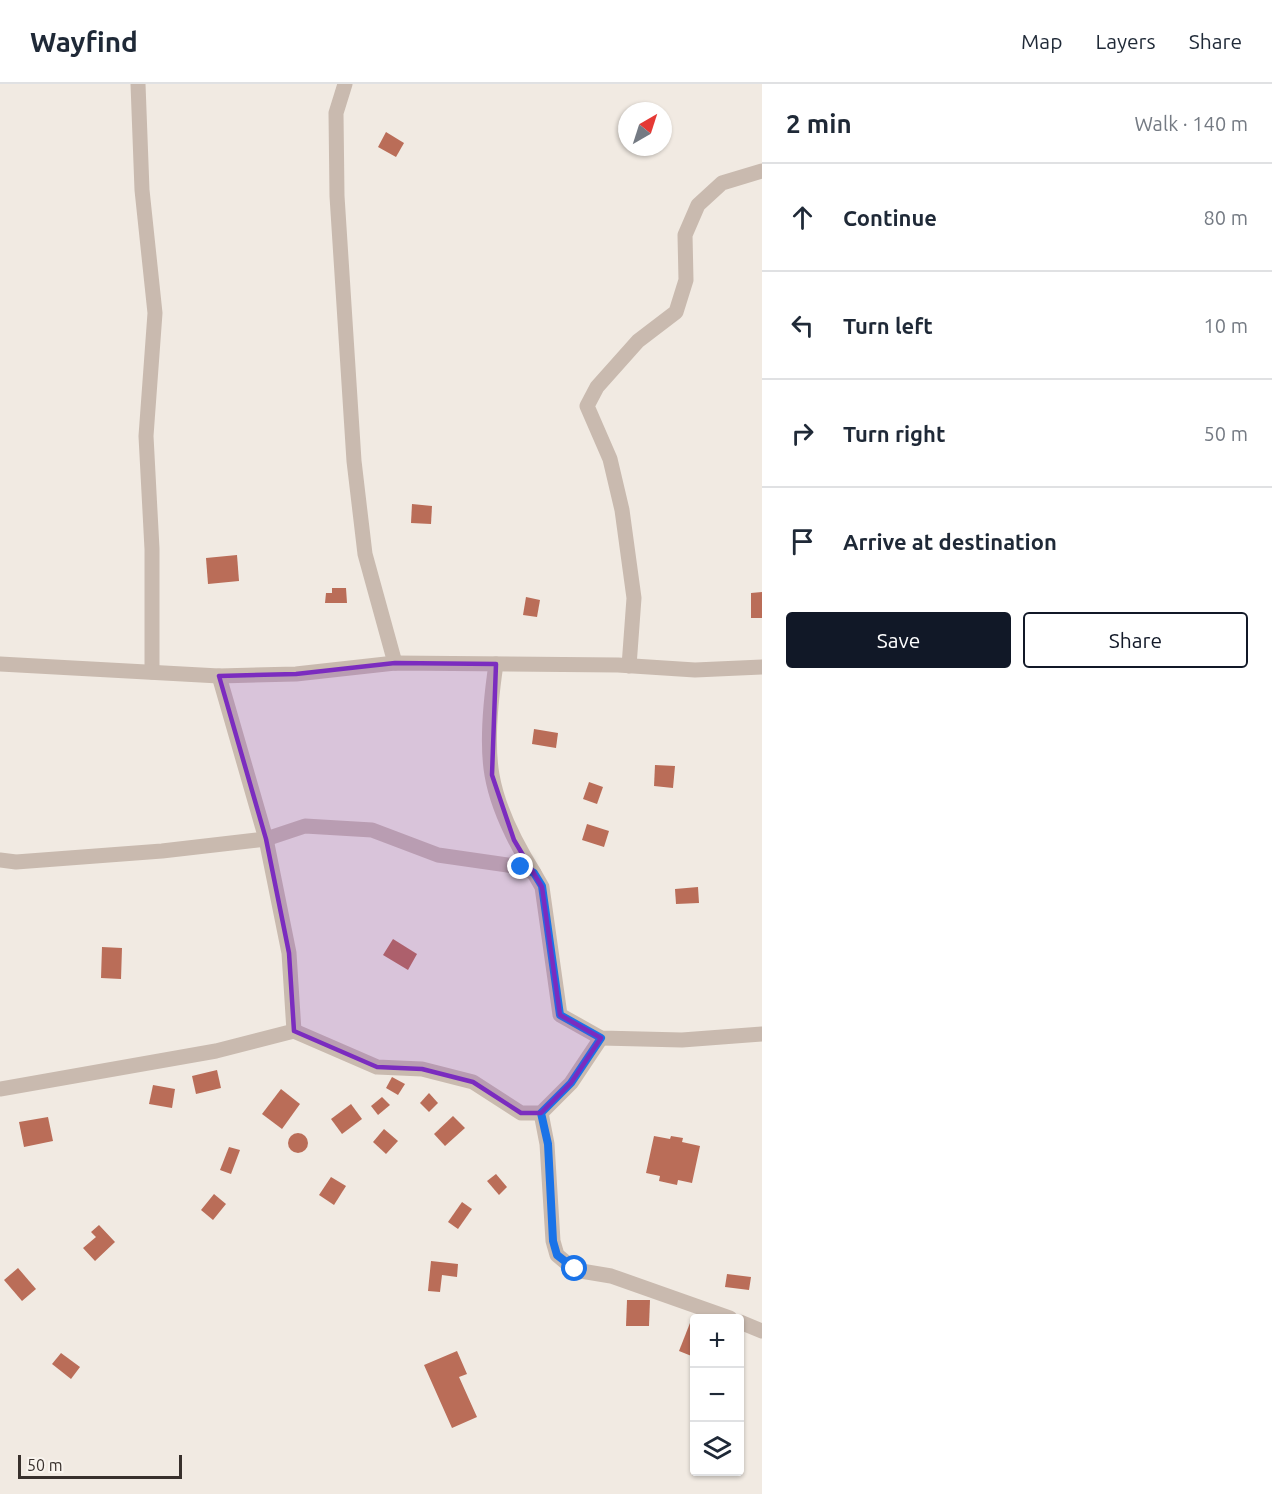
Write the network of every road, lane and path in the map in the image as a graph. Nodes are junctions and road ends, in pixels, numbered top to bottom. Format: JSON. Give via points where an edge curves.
{"nodes":[{"id":1,"x":138,"y":84,"type":"edge"},
{"id":2,"x":345,"y":84,"type":"edge"},
{"id":3,"x":762,"y":171,"type":"edge"},
{"id":4,"x":395,"y":663,"type":"junction"},
{"id":5,"x":0,"y":664,"type":"edge"},
{"id":6,"x":496,"y":664,"type":"junction"},
{"id":7,"x":629,"y":666,"type":"junction"},
{"id":8,"x":762,"y":667,"type":"edge"},
{"id":9,"x":152,"y":672,"type":"junction"},
{"id":10,"x":219,"y":675,"type":"junction"},
{"id":11,"x":266,"y":838,"type":"junction"},
{"id":12,"x":0,"y":860,"type":"edge"},
{"id":13,"x":534,"y":873,"type":"junction"},
{"id":14,"x":294,"y":1031,"type":"junction"},
{"id":15,"x":762,"y":1034,"type":"edge"},
{"id":16,"x":601,"y":1038,"type":"junction"},
{"id":17,"x":0,"y":1089,"type":"edge"},
{"id":18,"x":541,"y":1113,"type":"junction"},
{"id":19,"x":719,"y":1314,"type":"edge"},
{"id":20,"x":744,"y":1324,"type":"edge"},
{"id":21,"x":762,"y":1331,"type":"edge"}],
"edges":[{"from":1,"to":9,"type":"street","via":[[142,190],[155,313],[146,436],[152,549]]},
{"from":2,"to":4,"type":"street","via":[[336,113],[337,196],[354,461],[365,554]]},
{"from":3,"to":7,"type":"street","via":[[722,183],[698,205],[685,235],[686,280],[676,312],[638,341],[597,387],[587,406],[610,459],[622,510],[634,598]]},
{"from":4,"to":6,"type":"street"},
{"from":4,"to":10,"type":"street","via":[[297,674]]},
{"from":5,"to":9,"type":"street"},
{"from":6,"to":7,"type":"street"},
{"from":6,"to":13,"type":"street","via":[[491,702],[492,775],[514,840]]},
{"from":7,"to":8,"type":"street","via":[[695,670]]},
{"from":9,"to":10,"type":"street"},
{"from":10,"to":11,"type":"street"},
{"from":11,"to":12,"type":"street","via":[[162,851]]},
{"from":11,"to":13,"type":"street","via":[[304,826],[372,830],[438,855],[521,867]]},
{"from":11,"to":14,"type":"street","via":[[289,953]]},
{"from":13,"to":16,"type":"street","via":[[542,886],[560,1015]]},
{"from":14,"to":17,"type":"street","via":[[216,1051]]},
{"from":14,"to":18,"type":"street","via":[[377,1067],[422,1070],[473,1082],[521,1113]]},
{"from":15,"to":16,"type":"street","via":[[682,1040]]},
{"from":16,"to":18,"type":"street","via":[[571,1083]]},
{"from":18,"to":19,"type":"street","via":[[548,1144],[557,1255],[575,1269],[611,1276]]},
{"from":20,"to":21,"type":"street"}]}
